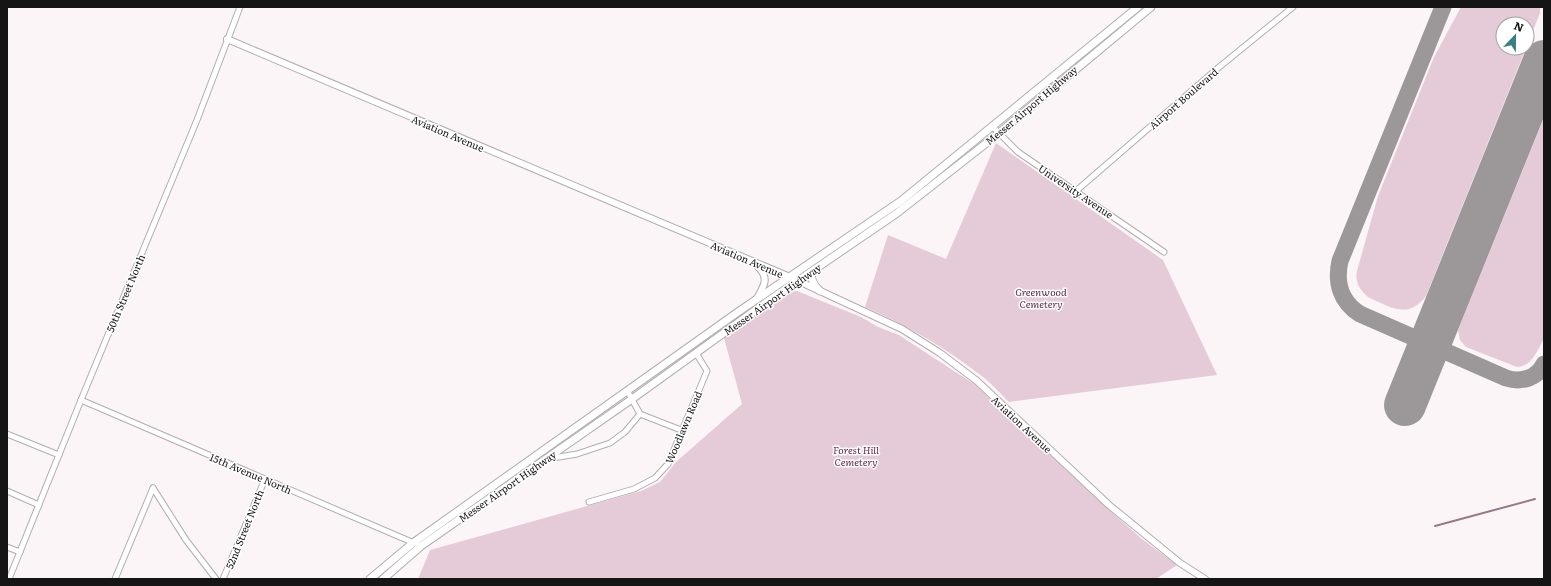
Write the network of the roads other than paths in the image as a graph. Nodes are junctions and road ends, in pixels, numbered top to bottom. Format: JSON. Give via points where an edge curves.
{"nodes":[{"id":1,"x":240,"y":7,"type":"edge"},
{"id":2,"x":1138,"y":7,"type":"edge"},
{"id":3,"x":1151,"y":7,"type":"edge"},
{"id":4,"x":1294,"y":7,"type":"edge"},
{"id":5,"x":227,"y":39,"type":"junction"},
{"id":6,"x":992,"y":126,"type":"junction"},
{"id":7,"x":998,"y":134,"type":"junction"},
{"id":8,"x":1076,"y":191,"type":"junction"},
{"id":9,"x":1164,"y":252,"type":"dead end"},
{"id":10,"x":746,"y":259,"type":"junction"},
{"id":11,"x":811,"y":272,"type":"junction"},
{"id":12,"x":790,"y":277,"type":"junction"},
{"id":13,"x":798,"y":281,"type":"junction"},
{"id":14,"x":820,"y":291,"type":"junction"},
{"id":15,"x":754,"y":301,"type":"junction"},
{"id":16,"x":696,"y":353,"type":"junction"},
{"id":17,"x":628,"y":392,"type":"junction"},
{"id":18,"x":81,"y":400,"type":"junction"},
{"id":19,"x":632,"y":400,"type":"junction"},
{"id":20,"x":640,"y":414,"type":"junction"},
{"id":21,"x":681,"y":430,"type":"junction"},
{"id":22,"x":7,"y":434,"type":"edge"},
{"id":23,"x":59,"y":455,"type":"junction"},
{"id":24,"x":546,"y":459,"type":"junction"},
{"id":25,"x":265,"y":479,"type":"junction"},
{"id":26,"x":7,"y":491,"type":"edge"},
{"id":27,"x":589,"y":502,"type":"dead end"},
{"id":28,"x":39,"y":505,"type":"junction"},
{"id":29,"x":413,"y":543,"type":"junction"},
{"id":30,"x":421,"y":546,"type":"junction"},
{"id":31,"x":7,"y":547,"type":"edge"},
{"id":32,"x":20,"y":552,"type":"junction"},
{"id":33,"x":9,"y":579,"type":"edge"},
{"id":34,"x":115,"y":579,"type":"edge"},
{"id":35,"x":216,"y":579,"type":"edge"},
{"id":36,"x":224,"y":579,"type":"edge"},
{"id":37,"x":370,"y":579,"type":"edge"},
{"id":38,"x":383,"y":579,"type":"edge"},
{"id":39,"x":1204,"y":579,"type":"edge"}],
"edges":[{"from":1,"to":5,"type":"street","name":"50th Street North"},
{"from":2,"to":6,"type":"main road","name":"Messer Airport Highway"},
{"from":3,"to":7,"type":"main road","name":"Messer Airport Highway"},
{"from":4,"to":8,"type":"street","name":"Airport Boulevard","via":[[1218,68]]},
{"from":5,"to":10,"type":"street","name":"Aviation Avenue"},
{"from":5,"to":18,"type":"street","name":"50th Street North","via":[[197,120]]},
{"from":6,"to":7,"type":"street","name":"University Avenue"},
{"from":6,"to":12,"type":"main road","name":"Messer Airport Highway","via":[[901,201]]},
{"from":7,"to":8,"type":"street","name":"University Avenue","via":[[1018,152]]},
{"from":7,"to":11,"type":"main road","name":"Messer Airport Highway","via":[[897,213]]},
{"from":8,"to":9,"type":"street","name":"University Avenue"},
{"from":10,"to":12,"type":"street","name":"Aviation Avenue"},
{"from":10,"to":15,"type":"street","via":[[757,265],[764,274],[765,280]]},
{"from":11,"to":13,"type":"main road","name":"Messer Airport Highway"},
{"from":11,"to":14,"type":"main road","via":[[813,283]]},
{"from":12,"to":13,"type":"street","name":"Aviation Avenue"},
{"from":12,"to":15,"type":"main road","name":"Messer Airport Highway"},
{"from":13,"to":14,"type":"street","name":"Aviation Avenue"},
{"from":13,"to":16,"type":"main road","name":"Messer Airport Highway"},
{"from":14,"to":39,"type":"street","name":"Aviation Avenue","via":[[902,329],[946,357],[977,381],[1109,505],[1180,563]]},
{"from":15,"to":17,"type":"main road","name":"Messer Airport Highway"},
{"from":16,"to":19,"type":"main road","name":"Messer Airport Highway"},
{"from":16,"to":21,"type":"street","name":"Woodlawn Road","via":[[706,371]]},
{"from":17,"to":19,"type":"street"},
{"from":17,"to":29,"type":"main road","name":"Messer Airport Highway"},
{"from":18,"to":23,"type":"street","name":"50th Street North"},
{"from":18,"to":25,"type":"street","name":"15th Avenue North"},
{"from":19,"to":20,"type":"street"},
{"from":19,"to":24,"type":"main road","name":"Messer Airport Highway"},
{"from":20,"to":21,"type":"street"},
{"from":20,"to":24,"type":"street","via":[[625,432],[610,443],[577,454]]},
{"from":21,"to":27,"type":"street","name":"Woodlawn Road","via":[[668,464],[655,478],[634,489]]},
{"from":22,"to":23,"type":"street"},
{"from":23,"to":28,"type":"street","name":"50th Street North"},
{"from":24,"to":30,"type":"main road","name":"Messer Airport Highway"},
{"from":25,"to":29,"type":"street","name":"15th Avenue North"},
{"from":25,"to":36,"type":"street","name":"52nd Street North"},
{"from":26,"to":28,"type":"street"},
{"from":28,"to":32,"type":"street","name":"50th Street North"},
{"from":29,"to":30,"type":"street","name":"15th Avenue North"},
{"from":29,"to":37,"type":"main road","name":"Messer Airport Highway"},
{"from":30,"to":38,"type":"main road","name":"Messer Airport Highway"},
{"from":31,"to":32,"type":"street"},
{"from":32,"to":33,"type":"street","name":"50th Street North"},
{"from":34,"to":35,"type":"street","via":[[154,488],[186,540]]}]}
